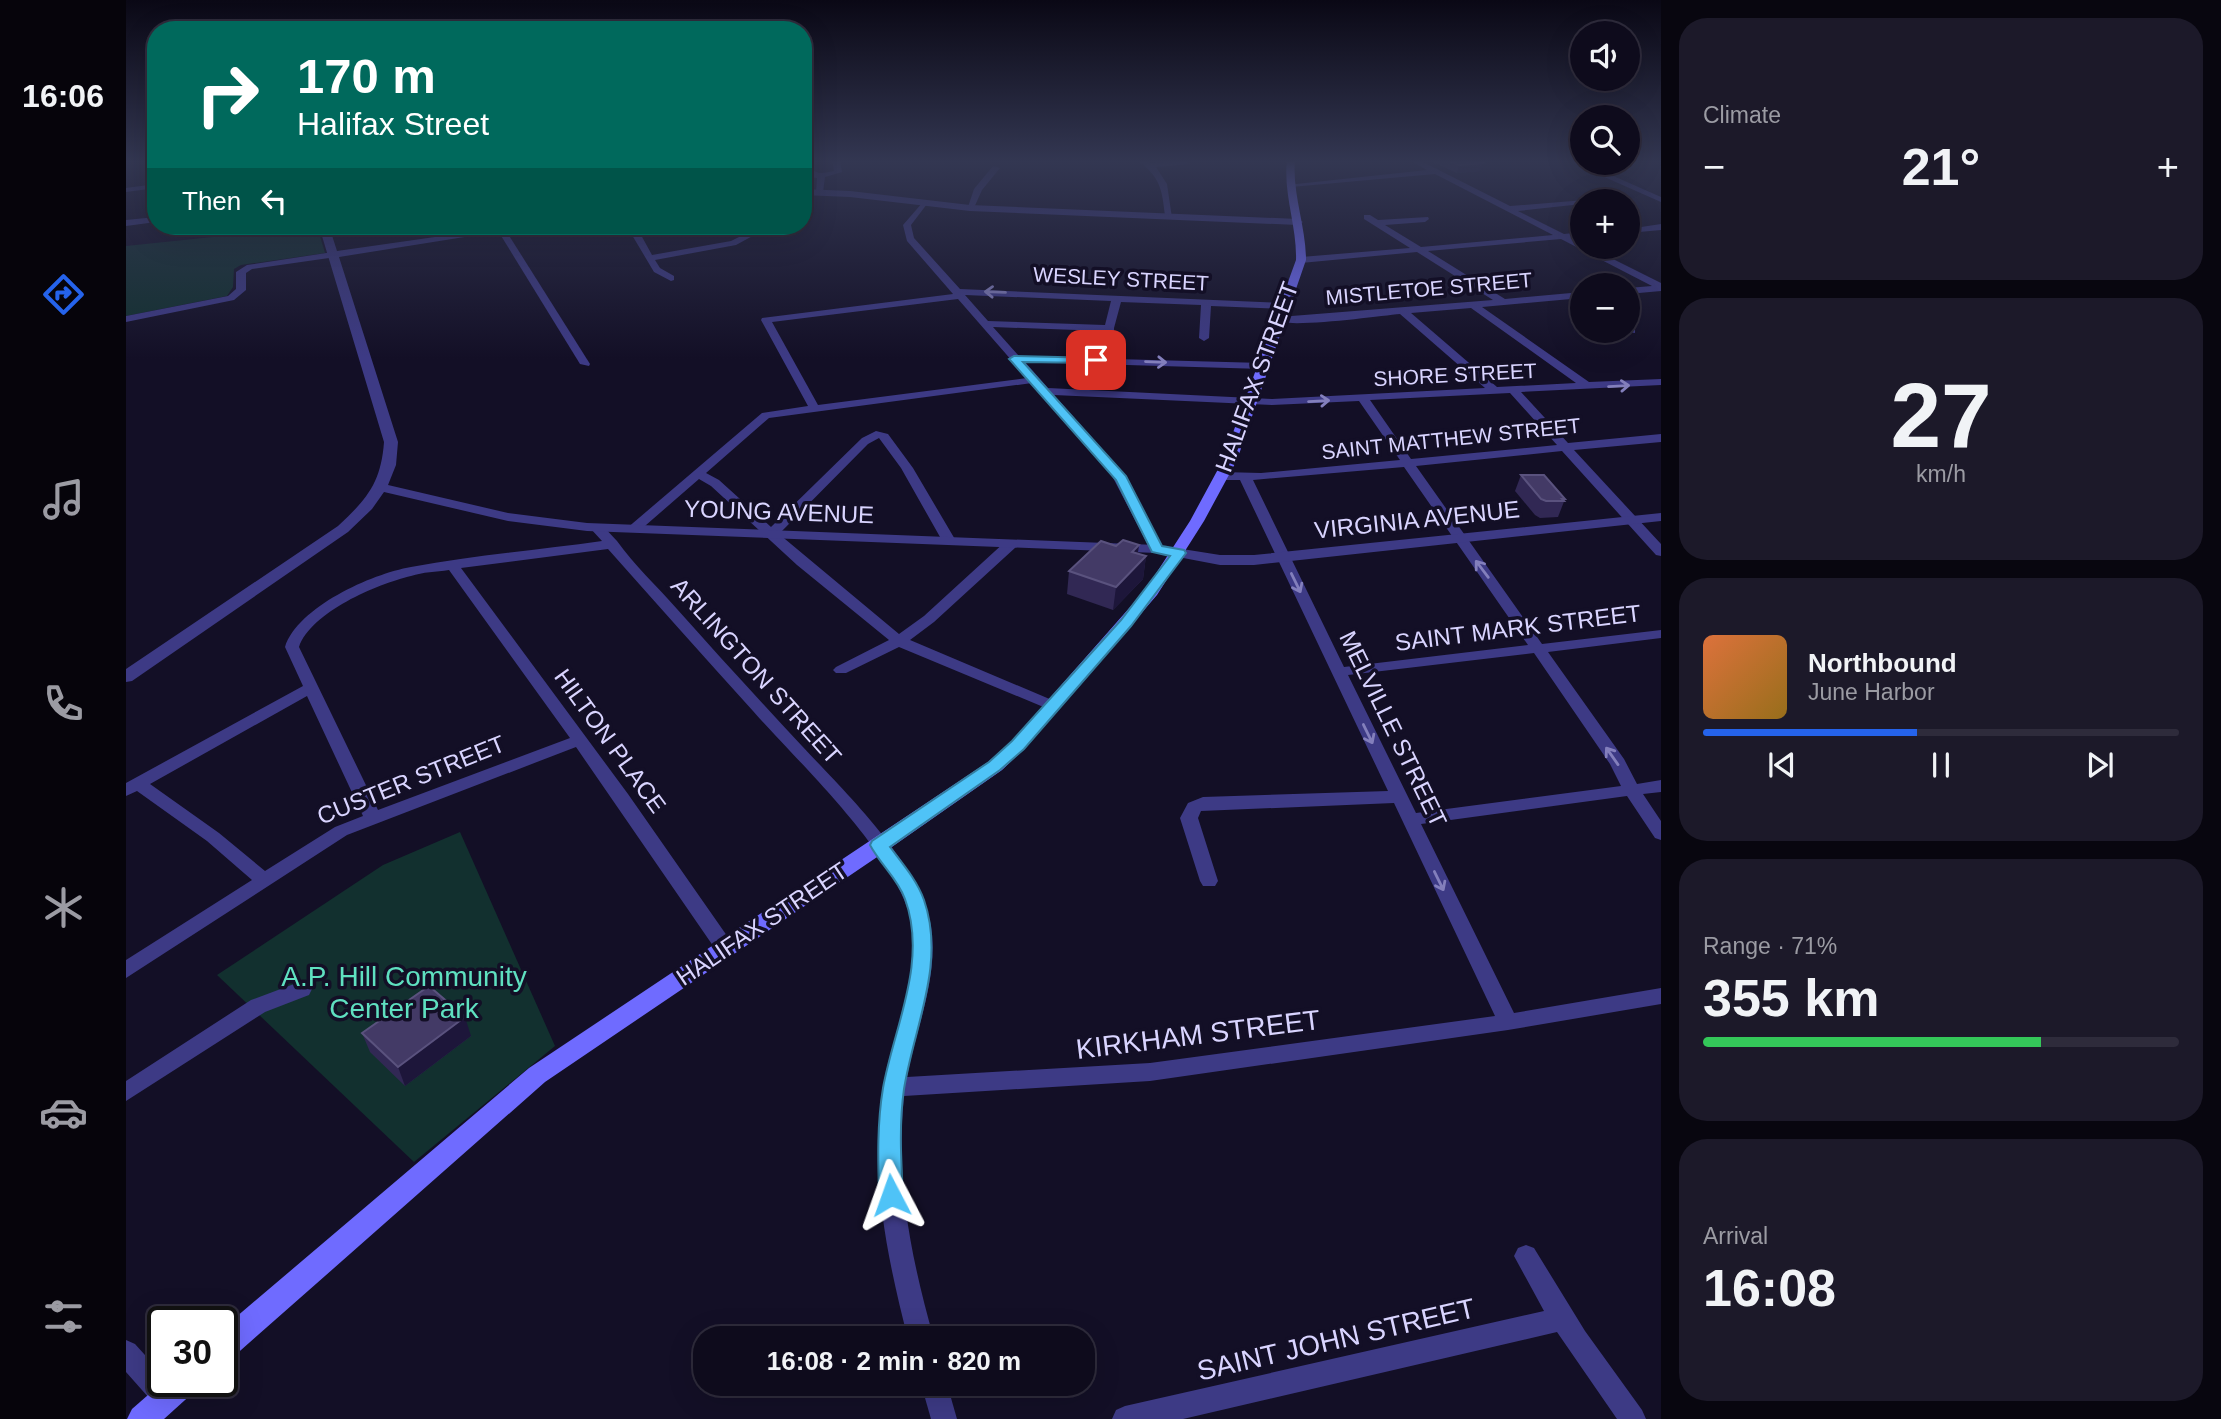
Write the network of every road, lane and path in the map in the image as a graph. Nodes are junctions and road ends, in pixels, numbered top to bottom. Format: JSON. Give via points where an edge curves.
{"nodes":[{"id":1,"x":908,"y":226,"type":"edge"},
{"id":2,"x":1298,"y":226,"type":"edge"},
{"id":3,"x":1381,"y":226,"type":"edge"},
{"id":4,"x":1542,"y":226,"type":"edge"},
{"id":5,"x":1661,"y":227,"type":"edge"},
{"id":6,"x":1640,"y":230,"type":"edge"},
{"id":7,"x":327,"y":235,"type":"edge"},
{"id":8,"x":457,"y":235,"type":"edge"},
{"id":9,"x":504,"y":235,"type":"edge"},
{"id":10,"x":637,"y":235,"type":"edge"},
{"id":11,"x":749,"y":235,"type":"edge"},
{"id":12,"x":1570,"y":236,"type":"edge"},
{"id":13,"x":1564,"y":237,"type":"junction"},
{"id":14,"x":1419,"y":250,"type":"junction"},
{"id":15,"x":333,"y":255,"type":"junction"},
{"id":16,"x":650,"y":258,"type":"junction"},
{"id":17,"x":1301,"y":260,"type":"junction"},
{"id":18,"x":671,"y":278,"type":"dead end"},
{"id":19,"x":1661,"y":288,"type":"edge"},
{"id":20,"x":1640,"y":290,"type":"edge"},
{"id":21,"x":959,"y":294,"type":"junction"},
{"id":22,"x":1569,"y":296,"type":"edge"},
{"id":23,"x":1117,"y":298,"type":"junction"},
{"id":24,"x":1206,"y":302,"type":"junction"},
{"id":25,"x":1503,"y":302,"type":"junction"},
{"id":26,"x":1472,"y":304,"type":"junction"},
{"id":27,"x":1284,"y":306,"type":"junction"},
{"id":28,"x":1402,"y":311,"type":"junction"},
{"id":29,"x":126,"y":319,"type":"edge"},
{"id":30,"x":1279,"y":320,"type":"junction"},
{"id":31,"x":984,"y":324,"type":"junction"},
{"id":32,"x":1109,"y":328,"type":"junction"},
{"id":33,"x":1205,"y":338,"type":"dead end"},
{"id":34,"x":1014,"y":359,"type":"junction"},
{"id":35,"x":1110,"y":360,"type":"junction"},
{"id":36,"x":585,"y":364,"type":"dead end"},
{"id":37,"x":1263,"y":366,"type":"junction"},
{"id":38,"x":1033,"y":380,"type":"junction"},
{"id":39,"x":1661,"y":382,"type":"edge"},
{"id":40,"x":1588,"y":387,"type":"junction"},
{"id":41,"x":1043,"y":391,"type":"junction"},
{"id":42,"x":1514,"y":391,"type":"junction"},
{"id":43,"x":1496,"y":392,"type":"junction"},
{"id":44,"x":1363,"y":399,"type":"junction"},
{"id":45,"x":1250,"y":401,"type":"junction"},
{"id":46,"x":815,"y":409,"type":"junction"},
{"id":47,"x":1661,"y":438,"type":"edge"},
{"id":48,"x":1565,"y":447,"type":"junction"},
{"id":49,"x":1406,"y":463,"type":"junction"},
{"id":50,"x":698,"y":474,"type":"junction"},
{"id":51,"x":1222,"y":476,"type":"junction"},
{"id":52,"x":1245,"y":477,"type":"junction"},
{"id":53,"x":380,"y":486,"type":"junction"},
{"id":54,"x":1661,"y":517,"type":"edge"},
{"id":55,"x":1630,"y":520,"type":"junction"},
{"id":56,"x":597,"y":528,"type":"junction"},
{"id":57,"x":633,"y":529,"type":"junction"},
{"id":58,"x":771,"y":534,"type":"junction"},
{"id":59,"x":1460,"y":539,"type":"junction"},
{"id":60,"x":949,"y":541,"type":"junction"},
{"id":61,"x":612,"y":544,"type":"junction"},
{"id":62,"x":1011,"y":544,"type":"junction"},
{"id":63,"x":1157,"y":549,"type":"junction"},
{"id":64,"x":1661,"y":552,"type":"edge"},
{"id":65,"x":1179,"y":553,"type":"junction"},
{"id":66,"x":1283,"y":558,"type":"junction"},
{"id":67,"x":452,"y":565,"type":"junction"},
{"id":68,"x":1661,"y":634,"type":"edge"},
{"id":69,"x":898,"y":641,"type":"junction"},
{"id":70,"x":1537,"y":648,"type":"junction"},
{"id":71,"x":841,"y":670,"type":"dead end"},
{"id":72,"x":1338,"y":672,"type":"junction"},
{"id":73,"x":126,"y":677,"type":"edge"},
{"id":74,"x":310,"y":688,"type":"junction"},
{"id":75,"x":1053,"y":706,"type":"junction"},
{"id":76,"x":580,"y":740,"type":"junction"},
{"id":77,"x":1661,"y":786,"type":"edge"},
{"id":78,"x":132,"y":787,"type":"edge"},
{"id":79,"x":1632,"y":790,"type":"junction"},
{"id":80,"x":1398,"y":797,"type":"junction"},
{"id":81,"x":373,"y":818,"type":"junction"},
{"id":82,"x":1409,"y":820,"type":"junction"},
{"id":83,"x":1661,"y":834,"type":"edge"},
{"id":84,"x":879,"y":845,"type":"junction"},
{"id":85,"x":264,"y":880,"type":"junction"},
{"id":86,"x":1209,"y":881,"type":"dead end"},
{"id":87,"x":725,"y":948,"type":"junction"},
{"id":88,"x":126,"y":970,"type":"edge"},
{"id":89,"x":302,"y":989,"type":"dead end"},
{"id":90,"x":1661,"y":996,"type":"edge"},
{"id":91,"x":1507,"y":1022,"type":"junction"},
{"id":92,"x":894,"y":1087,"type":"junction"},
{"id":93,"x":126,"y":1092,"type":"edge"},
{"id":94,"x":1526,"y":1256,"type":"dead end"},
{"id":95,"x":1561,"y":1319,"type":"junction"},
{"id":96,"x":917,"y":1326,"type":"edge"},
{"id":97,"x":238,"y":1334,"type":"edge"},
{"id":98,"x":126,"y":1353,"type":"edge"},
{"id":99,"x":147,"y":1368,"type":"edge"},
{"id":100,"x":937,"y":1396,"type":"edge"},
{"id":101,"x":166,"y":1397,"type":"edge"},
{"id":102,"x":142,"y":1419,"type":"edge"},
{"id":103,"x":944,"y":1419,"type":"edge"},
{"id":104,"x":1125,"y":1419,"type":"edge"},
{"id":105,"x":1633,"y":1419,"type":"edge"}],
"edges":[{"from":1,"to":21,"type":"street","via":[[907,235]]},
{"from":2,"to":17,"type":"main road","name":"HALIFAX STREET"},
{"from":3,"to":14,"type":"street"},
{"from":4,"to":13,"type":"street"},
{"from":5,"to":6,"type":"street"},
{"from":7,"to":15,"type":"street"},
{"from":8,"to":15,"type":"street"},
{"from":9,"to":36,"type":"street"},
{"from":10,"to":16,"type":"street"},
{"from":11,"to":16,"type":"street","via":[[733,243]]},
{"from":12,"to":13,"type":"street"},
{"from":13,"to":14,"type":"street"},
{"from":13,"to":19,"type":"street"},
{"from":14,"to":17,"type":"street"},
{"from":14,"to":25,"type":"street"},
{"from":15,"to":29,"type":"street","via":[[250,267],[241,272],[242,290],[232,298]]},
{"from":15,"to":53,"type":"street","via":[[391,442],[389,465]]},
{"from":16,"to":18,"type":"street","via":[[657,270]]},
{"from":17,"to":27,"type":"main road","name":"HALIFAX STREET"},
{"from":19,"to":20,"type":"street"},
{"from":23,"to":21,"type":"street","name":"WESLEY STREET","one_way":true},
{"from":21,"to":31,"type":"street"},
{"from":21,"to":46,"type":"street","name":"WESLEY STREET","via":[[766,320]]},
{"from":22,"to":25,"type":"street","name":"MISTLETOE STREET"},
{"from":23,"to":24,"type":"street","name":"WESLEY STREET"},
{"from":23,"to":32,"type":"street"},
{"from":24,"to":27,"type":"street","name":"WESLEY STREET"},
{"from":24,"to":33,"type":"street"},
{"from":25,"to":26,"type":"street","name":"MISTLETOE STREET"},
{"from":26,"to":28,"type":"street","name":"MISTLETOE STREET"},
{"from":26,"to":40,"type":"street"},
{"from":27,"to":30,"type":"main road","name":"HALIFAX STREET"},
{"from":28,"to":30,"type":"street","name":"MISTLETOE STREET"},
{"from":28,"to":43,"type":"street"},
{"from":30,"to":37,"type":"main road","name":"HALIFAX STREET"},
{"from":31,"to":32,"type":"street"},
{"from":31,"to":34,"type":"street"},
{"from":32,"to":35,"type":"street"},
{"from":34,"to":35,"type":"street"},
{"from":34,"to":38,"type":"street"},
{"from":35,"to":37,"type":"street","one_way":true},
{"from":37,"to":45,"type":"main road","name":"HALIFAX STREET"},
{"from":38,"to":41,"type":"street"},
{"from":38,"to":46,"type":"street"},
{"from":40,"to":39,"type":"street","name":"SHORE STREET","one_way":true},
{"from":40,"to":42,"type":"street","name":"SHORE STREET"},
{"from":41,"to":45,"type":"street","name":"SHORE STREET"},
{"from":41,"to":63,"type":"street","via":[[1123,481]]},
{"from":42,"to":43,"type":"street","name":"SHORE STREET"},
{"from":42,"to":48,"type":"street"},
{"from":43,"to":44,"type":"street","name":"SHORE STREET"},
{"from":45,"to":44,"type":"street","name":"SHORE STREET","one_way":true},
{"from":44,"to":49,"type":"street"},
{"from":45,"to":51,"type":"main road","name":"HALIFAX STREET"},
{"from":46,"to":50,"type":"street","via":[[766,415]]},
{"from":47,"to":48,"type":"street","name":"SAINT MATTHEW STREET"},
{"from":48,"to":49,"type":"street","name":"SAINT MATTHEW STREET"},
{"from":48,"to":55,"type":"street"},
{"from":49,"to":52,"type":"street","name":"SAINT MATTHEW STREET"},
{"from":49,"to":59,"type":"street"},
{"from":50,"to":57,"type":"street"},
{"from":50,"to":58,"type":"street"},
{"from":51,"to":52,"type":"street"},
{"from":51,"to":65,"type":"main road","name":"HALIFAX STREET"},
{"from":52,"to":66,"type":"street","name":"MELVILLE STREET"},
{"from":53,"to":56,"type":"street","name":"YOUNG AVENUE","via":[[518,518]]},
{"from":53,"to":73,"type":"street","via":[[360,513],[322,545]]},
{"from":54,"to":55,"type":"street","name":"VIRGINIA AVENUE"},
{"from":55,"to":59,"type":"street","name":"VIRGINIA AVENUE"},
{"from":55,"to":64,"type":"street"},
{"from":56,"to":57,"type":"street","name":"YOUNG AVENUE"},
{"from":56,"to":61,"type":"street","name":"ARLINGTON STREET"},
{"from":57,"to":58,"type":"street","name":"YOUNG AVENUE"},
{"from":58,"to":60,"type":"street","name":"YOUNG AVENUE"},
{"from":58,"to":60,"type":"street","via":[[871,436],[884,436]]},
{"from":58,"to":69,"type":"street"},
{"from":59,"to":66,"type":"street","name":"VIRGINIA AVENUE"},
{"from":70,"to":59,"type":"street","one_way":true},
{"from":60,"to":62,"type":"street","name":"YOUNG AVENUE"},
{"from":61,"to":67,"type":"street"},
{"from":61,"to":84,"type":"street","name":"ARLINGTON STREET"},
{"from":62,"to":63,"type":"street","name":"YOUNG AVENUE"},
{"from":62,"to":69,"type":"street"},
{"from":63,"to":65,"type":"street","name":"YOUNG AVENUE"},
{"from":65,"to":66,"type":"street","name":"VIRGINIA AVENUE","via":[[1236,561]]},
{"from":65,"to":75,"type":"main road","name":"HALIFAX STREET","via":[[1126,623]]},
{"from":66,"to":72,"type":"street","name":"MELVILLE STREET","one_way":true},
{"from":67,"to":74,"type":"street","via":[[411,571],[380,582],[302,627],[292,647]]},
{"from":67,"to":76,"type":"street","name":"HILTON PLACE"},
{"from":68,"to":70,"type":"street","name":"SAINT MARK STREET"},
{"from":69,"to":71,"type":"street"},
{"from":69,"to":75,"type":"street"},
{"from":70,"to":72,"type":"street","name":"SAINT MARK STREET"},
{"from":79,"to":70,"type":"street","one_way":true},
{"from":72,"to":80,"type":"street","name":"MELVILLE STREET","one_way":true},
{"from":74,"to":78,"type":"street"},
{"from":74,"to":81,"type":"street"},
{"from":75,"to":84,"type":"main road","name":"HALIFAX STREET","via":[[995,766]]},
{"from":76,"to":81,"type":"street","name":"CUSTER STREET"},
{"from":76,"to":87,"type":"street","name":"HILTON PLACE"},
{"from":77,"to":79,"type":"street"},
{"from":78,"to":85,"type":"street","via":[[213,837]]},
{"from":79,"to":82,"type":"street"},
{"from":79,"to":83,"type":"street"},
{"from":80,"to":82,"type":"street","name":"MELVILLE STREET"},
{"from":80,"to":86,"type":"street","via":[[1203,803],[1194,807],[1189,818]]},
{"from":81,"to":85,"type":"street","name":"CUSTER STREET","via":[[317,844]]},
{"from":82,"to":91,"type":"street","name":"MELVILLE STREET","one_way":true},
{"from":84,"to":87,"type":"main road","name":"HALIFAX STREET"},
{"from":84,"to":92,"type":"street","name":"ARLINGTON STREET","via":[[915,900],[923,944],[914,1009]]},
{"from":85,"to":88,"type":"street","name":"CUSTER STREET"},
{"from":87,"to":97,"type":"main road","name":"HALIFAX STREET","via":[[537,1075]]},
{"from":89,"to":93,"type":"street","via":[[258,1006]]},
{"from":90,"to":91,"type":"street","name":"KIRKHAM STREET"},
{"from":91,"to":92,"type":"street","name":"KIRKHAM STREET","via":[[1150,1072]]},
{"from":92,"to":96,"type":"street","name":"ARLINGTON STREET","via":[[888,1140],[894,1221]]},
{"from":94,"to":95,"type":"street"},
{"from":95,"to":104,"type":"street","name":"SAINT JOHN STREET"},
{"from":95,"to":105,"type":"street"},
{"from":98,"to":99,"type":"street"},
{"from":100,"to":103,"type":"street"},
{"from":101,"to":102,"type":"main road"}]}
